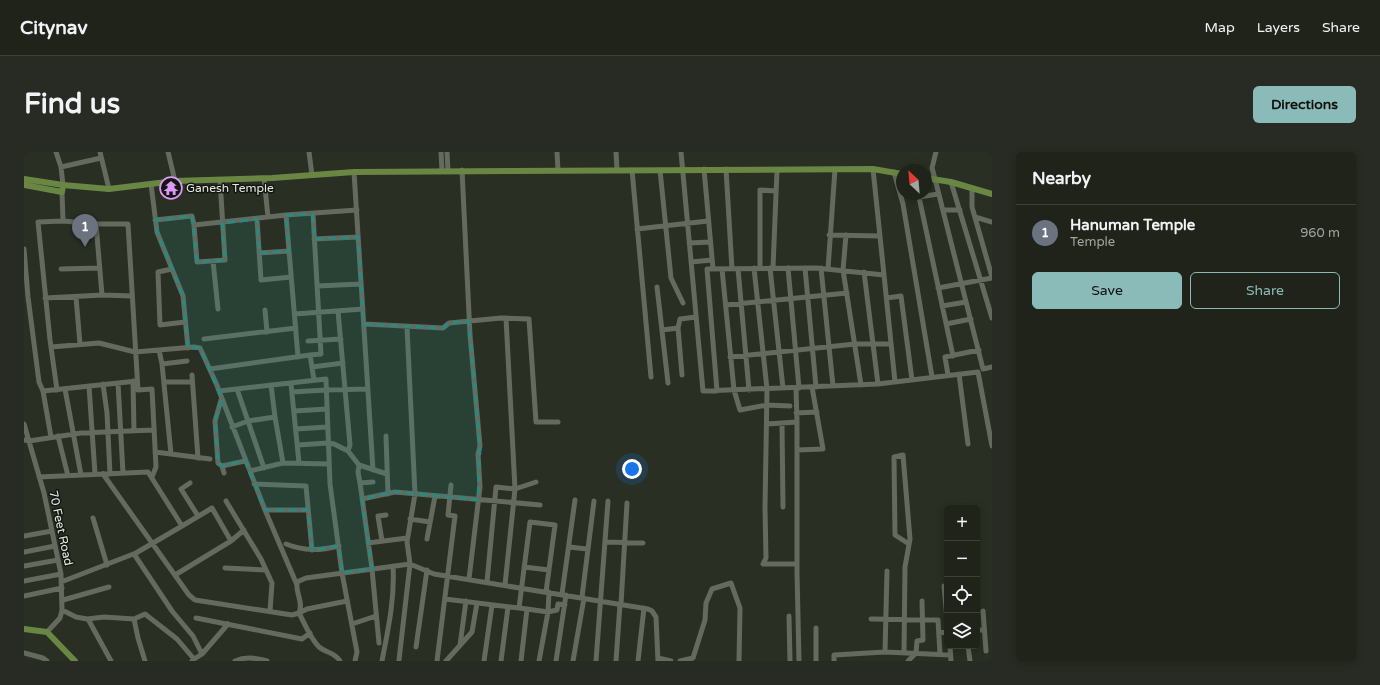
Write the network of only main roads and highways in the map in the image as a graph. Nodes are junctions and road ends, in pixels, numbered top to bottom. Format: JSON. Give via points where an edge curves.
{"nodes":[{"id":1,"x":896,"y":172,"type":"edge"},
{"id":2,"x":24,"y":179,"type":"edge"},
{"id":3,"x":932,"y":179,"type":"edge"},
{"id":4,"x":24,"y":185,"type":"edge"},
{"id":5,"x":62,"y":189,"type":"junction"},
{"id":6,"x":992,"y":194,"type":"edge"},
{"id":7,"x":24,"y":629,"type":"edge"},
{"id":8,"x":75,"y":661,"type":"edge"}],
"edges":[{"from":1,"to":5,"type":"main road","via":[[873,169],[354,172],[175,181],[109,189]]},
{"from":2,"to":5,"type":"main road"},
{"from":3,"to":6,"type":"main road"},
{"from":4,"to":5,"type":"main road"},
{"from":7,"to":8,"type":"main road","via":[[47,632]]}]}
